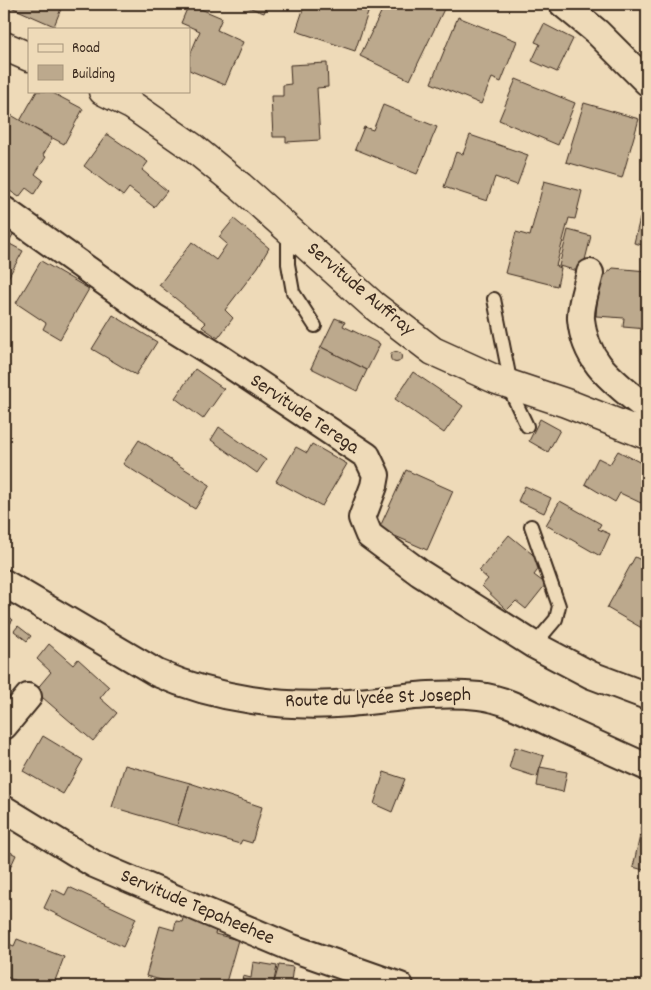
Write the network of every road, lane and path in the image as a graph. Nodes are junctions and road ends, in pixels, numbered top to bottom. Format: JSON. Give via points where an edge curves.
{"nodes":[{"id":1,"x":563,"y":4,"type":"edge"},
{"id":2,"x":4,"y":46,"type":"edge"},
{"id":3,"x":28,"y":57,"type":"edge"},
{"id":4,"x":647,"y":82,"type":"edge"},
{"id":5,"x":105,"y":92,"type":"edge"},
{"id":6,"x":4,"y":210,"type":"edge"},
{"id":7,"x":288,"y":229,"type":"junction"},
{"id":8,"x":590,"y":273,"type":"dead end"},
{"id":9,"x":494,"y":299,"type":"dead end"},
{"id":10,"x":315,"y":326,"type":"dead end"},
{"id":11,"x":509,"y":384,"type":"junction"},
{"id":12,"x":647,"y":409,"type":"edge"},
{"id":13,"x":527,"y":426,"type":"dead end"},
{"id":14,"x":647,"y":435,"type":"edge"},
{"id":15,"x":531,"y":526,"type":"dead end"},
{"id":16,"x":4,"y":583,"type":"edge"},
{"id":17,"x":534,"y":645,"type":"junction"},
{"id":18,"x":647,"y":696,"type":"edge"},
{"id":19,"x":28,"y":697,"type":"dead end"},
{"id":20,"x":4,"y":726,"type":"edge"},
{"id":21,"x":647,"y":767,"type":"edge"},
{"id":22,"x":4,"y":809,"type":"edge"},
{"id":23,"x":400,"y":986,"type":"edge"}],
"edges":[{"from":1,"to":4,"type":"street","via":[[597,32]]},
{"from":2,"to":3,"type":"street"},
{"from":5,"to":7,"type":"street","name":"Servitude Auffray","via":[[133,106],[192,147]]},
{"from":6,"to":17,"type":"street","name":"Servitude Terega","via":[[154,317],[367,456],[376,475],[362,518],[369,535],[420,573]]},
{"from":7,"to":10,"type":"lane","via":[[288,264],[293,292]]},
{"from":7,"to":11,"type":"street","name":"Servitude Auffray","via":[[373,305],[433,351]]},
{"from":8,"to":12,"type":"street","via":[[581,318],[593,360]]},
{"from":9,"to":11,"type":"lane"},
{"from":11,"to":13,"type":"lane"},
{"from":11,"to":14,"type":"street","name":"Servitude Auffray","via":[[566,402]]},
{"from":15,"to":17,"type":"lane","via":[[559,606],[556,619]]},
{"from":16,"to":21,"type":"street","name":"Route du lycée St Joseph","via":[[157,673],[178,682],[294,705],[437,695],[480,696],[517,708]]},
{"from":17,"to":18,"type":"street","name":"Servitude Terega","via":[[591,675]]},
{"from":19,"to":20,"type":"street"},
{"from":22,"to":23,"type":"street","name":"Servitude Tepaheehee","via":[[94,864],[292,948]]}]}
